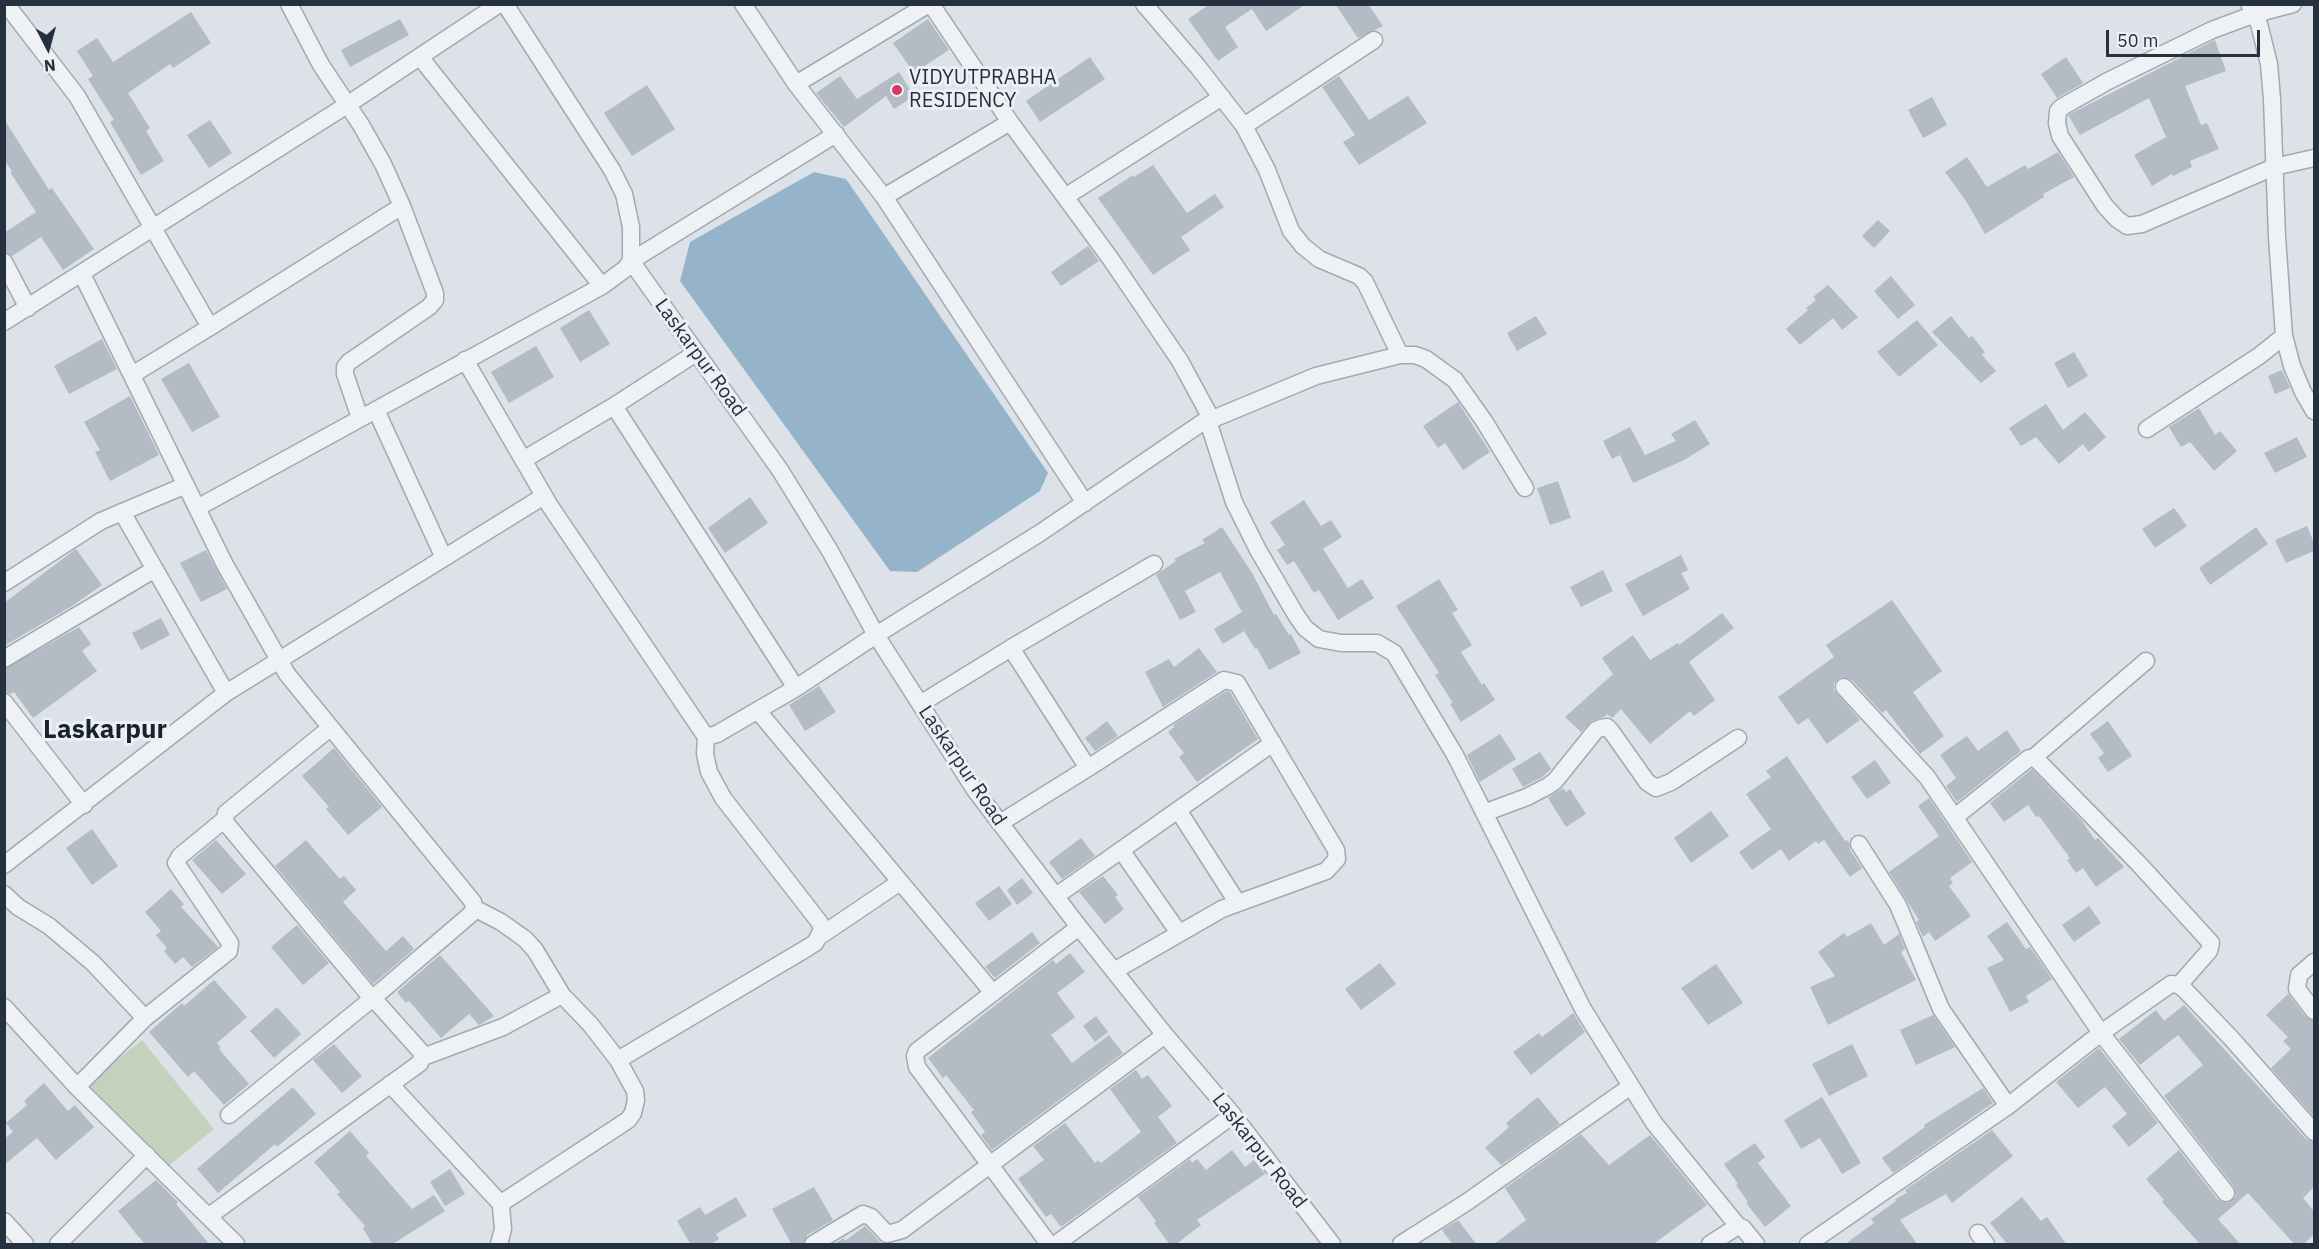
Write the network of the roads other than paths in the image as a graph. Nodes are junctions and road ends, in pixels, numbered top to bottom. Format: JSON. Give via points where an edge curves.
{"nodes":[{"id":1,"x":6,"y":4,"type":"edge"},
{"id":2,"x":290,"y":4,"type":"edge"},
{"id":3,"x":499,"y":4,"type":"edge"},
{"id":4,"x":505,"y":4,"type":"edge"},
{"id":5,"x":743,"y":4,"type":"edge"},
{"id":6,"x":930,"y":4,"type":"edge"},
{"id":7,"x":1144,"y":4,"type":"edge"},
{"id":8,"x":2293,"y":4,"type":"edge"},
{"id":9,"x":2252,"y":9,"type":"edge"},
{"id":10,"x":1374,"y":40,"type":"dead end"},
{"id":11,"x":420,"y":57,"type":"junction"},
{"id":12,"x":796,"y":84,"type":"junction"},
{"id":13,"x":1222,"y":97,"type":"junction"},
{"id":14,"x":347,"y":105,"type":"junction"},
{"id":15,"x":1010,"y":122,"type":"junction"},
{"id":16,"x":1244,"y":126,"type":"junction"},
{"id":17,"x":836,"y":134,"type":"junction"},
{"id":18,"x":2314,"y":158,"type":"edge"},
{"id":19,"x":2274,"y":167,"type":"junction"},
{"id":20,"x":884,"y":197,"type":"junction"},
{"id":21,"x":1065,"y":197,"type":"junction"},
{"id":22,"x":402,"y":206,"type":"junction"},
{"id":23,"x":154,"y":226,"type":"junction"},
{"id":24,"x":631,"y":261,"type":"junction"},
{"id":25,"x":4,"y":262,"type":"edge"},
{"id":26,"x":82,"y":274,"type":"junction"},
{"id":27,"x":602,"y":286,"type":"junction"},
{"id":28,"x":28,"y":308,"type":"junction"},
{"id":29,"x":4,"y":322,"type":"edge"},
{"id":30,"x":210,"y":327,"type":"junction"},
{"id":31,"x":2284,"y":336,"type":"junction"},
{"id":32,"x":696,"y":353,"type":"junction"},
{"id":33,"x":1400,"y":355,"type":"junction"},
{"id":34,"x":465,"y":360,"type":"junction"},
{"id":35,"x":132,"y":375,"type":"junction"},
{"id":36,"x":614,"y":406,"type":"junction"},
{"id":37,"x":375,"y":410,"type":"junction"},
{"id":38,"x":2314,"y":411,"type":"edge"},
{"id":39,"x":360,"y":418,"type":"junction"},
{"id":40,"x":1210,"y":420,"type":"junction"},
{"id":41,"x":2147,"y":429,"type":"dead end"},
{"id":42,"x":523,"y":460,"type":"junction"},
{"id":43,"x":186,"y":486,"type":"junction"},
{"id":44,"x":1525,"y":488,"type":"dead end"},
{"id":45,"x":544,"y":496,"type":"junction"},
{"id":46,"x":1085,"y":502,"type":"junction"},
{"id":47,"x":197,"y":508,"type":"junction"},
{"id":48,"x":122,"y":512,"type":"junction"},
{"id":49,"x":444,"y":558,"type":"junction"},
{"id":50,"x":1154,"y":564,"type":"dead end"},
{"id":51,"x":154,"y":569,"type":"junction"},
{"id":52,"x":4,"y":583,"type":"edge"},
{"id":53,"x":876,"y":635,"type":"junction"},
{"id":54,"x":1011,"y":648,"type":"junction"},
{"id":55,"x":4,"y":659,"type":"edge"},
{"id":56,"x":279,"y":660,"type":"junction"},
{"id":57,"x":2146,"y":661,"type":"dead end"},
{"id":58,"x":1844,"y":687,"type":"dead end"},
{"id":59,"x":796,"y":688,"type":"junction"},
{"id":60,"x":226,"y":693,"type":"junction"},
{"id":61,"x":4,"y":702,"type":"edge"},
{"id":62,"x":920,"y":704,"type":"junction"},
{"id":63,"x":758,"y":711,"type":"junction"},
{"id":64,"x":330,"y":728,"type":"junction"},
{"id":65,"x":706,"y":737,"type":"junction"},
{"id":66,"x":1738,"y":738,"type":"dead end"},
{"id":67,"x":1273,"y":743,"type":"junction"},
{"id":68,"x":2033,"y":758,"type":"junction"},
{"id":69,"x":1088,"y":768,"type":"junction"},
{"id":70,"x":84,"y":805,"type":"junction"},
{"id":71,"x":1178,"y":810,"type":"junction"},
{"id":72,"x":1484,"y":813,"type":"junction"},
{"id":73,"x":1955,"y":817,"type":"junction"},
{"id":74,"x":225,"y":819,"type":"junction"},
{"id":75,"x":1000,"y":823,"type":"junction"},
{"id":76,"x":1859,"y":844,"type":"dead end"},
{"id":77,"x":1121,"y":850,"type":"junction"},
{"id":78,"x":4,"y":866,"type":"edge"},
{"id":79,"x":900,"y":882,"type":"junction"},
{"id":80,"x":4,"y":894,"type":"edge"},
{"id":81,"x":1056,"y":896,"type":"junction"},
{"id":82,"x":1237,"y":902,"type":"junction"},
{"id":83,"x":474,"y":908,"type":"junction"},
{"id":84,"x":1079,"y":927,"type":"junction"},
{"id":85,"x":1179,"y":933,"type":"junction"},
{"id":86,"x":820,"y":936,"type":"junction"},
{"id":87,"x":2314,"y":962,"type":"edge"},
{"id":88,"x":1114,"y":971,"type":"junction"},
{"id":89,"x":2179,"y":985,"type":"junction"},
{"id":90,"x":993,"y":993,"type":"junction"},
{"id":91,"x":562,"y":995,"type":"junction"},
{"id":92,"x":374,"y":998,"type":"junction"},
{"id":93,"x":4,"y":1007,"type":"edge"},
{"id":94,"x":2314,"y":1011,"type":"edge"},
{"id":95,"x":145,"y":1018,"type":"junction"},
{"id":96,"x":2101,"y":1033,"type":"junction"},
{"id":97,"x":1165,"y":1035,"type":"junction"},
{"id":98,"x":423,"y":1057,"type":"junction"},
{"id":99,"x":618,"y":1060,"type":"junction"},
{"id":100,"x":390,"y":1084,"type":"junction"},
{"id":101,"x":1631,"y":1086,"type":"junction"},
{"id":102,"x":77,"y":1087,"type":"junction"},
{"id":103,"x":2008,"y":1106,"type":"junction"},
{"id":104,"x":1233,"y":1115,"type":"junction"},
{"id":105,"x":229,"y":1116,"type":"dead end"},
{"id":106,"x":2314,"y":1132,"type":"edge"},
{"id":107,"x":147,"y":1155,"type":"junction"},
{"id":108,"x":990,"y":1165,"type":"junction"},
{"id":109,"x":2226,"y":1193,"type":"dead end"},
{"id":110,"x":501,"y":1204,"type":"junction"},
{"id":111,"x":209,"y":1216,"type":"junction"},
{"id":112,"x":4,"y":1221,"type":"edge"},
{"id":113,"x":1738,"y":1226,"type":"junction"},
{"id":114,"x":25,"y":1245,"type":"edge"},
{"id":115,"x":58,"y":1245,"type":"edge"},
{"id":116,"x":236,"y":1245,"type":"edge"},
{"id":117,"x":499,"y":1245,"type":"edge"},
{"id":118,"x":813,"y":1245,"type":"edge"},
{"id":119,"x":1049,"y":1245,"type":"edge"},
{"id":120,"x":1056,"y":1245,"type":"edge"},
{"id":121,"x":1332,"y":1245,"type":"edge"},
{"id":122,"x":1401,"y":1245,"type":"edge"},
{"id":123,"x":1710,"y":1245,"type":"edge"},
{"id":124,"x":1756,"y":1245,"type":"edge"},
{"id":125,"x":1808,"y":1245,"type":"edge"}],
"edges":[{"from":1,"to":23,"type":"street","via":[[77,96]]},
{"from":2,"to":14,"type":"street"},
{"from":3,"to":11,"type":"street"},
{"from":4,"to":24,"type":"street","via":[[624,194],[631,227]]},
{"from":5,"to":12,"type":"street"},
{"from":6,"to":12,"type":"street"},
{"from":6,"to":15,"type":"street"},
{"from":7,"to":13,"type":"street"},
{"from":8,"to":9,"type":"street"},
{"from":9,"to":19,"type":"street","via":[[2269,64]]},
{"from":9,"to":19,"type":"street","via":[[2062,107],[2057,123],[2060,136],[2105,206],[2127,226],[2142,224]]},
{"from":10,"to":16,"type":"street"},
{"from":11,"to":14,"type":"street"},
{"from":11,"to":27,"type":"street"},
{"from":12,"to":17,"type":"street"},
{"from":13,"to":16,"type":"street"},
{"from":13,"to":21,"type":"street"},
{"from":14,"to":22,"type":"street","via":[[373,145]]},
{"from":14,"to":23,"type":"street"},
{"from":15,"to":20,"type":"street"},
{"from":15,"to":21,"type":"street"},
{"from":16,"to":33,"type":"street","via":[[1267,170],[1291,231],[1319,259],[1365,282]]},
{"from":17,"to":20,"type":"street"},
{"from":17,"to":24,"type":"street"},
{"from":18,"to":19,"type":"street"},
{"from":19,"to":31,"type":"street"},
{"from":20,"to":46,"type":"street"},
{"from":21,"to":40,"type":"street","via":[[1180,361]]},
{"from":22,"to":30,"type":"street"},
{"from":22,"to":39,"type":"street","via":[[432,280],[435,300],[345,367]]},
{"from":23,"to":26,"type":"street"},
{"from":23,"to":30,"type":"street"},
{"from":24,"to":27,"type":"street"},
{"from":24,"to":32,"type":"street","name":"Laskarpur Road"},
{"from":25,"to":28,"type":"street"},
{"from":26,"to":28,"type":"street"},
{"from":26,"to":35,"type":"street"},
{"from":27,"to":34,"type":"street"},
{"from":28,"to":29,"type":"street"},
{"from":30,"to":35,"type":"street"},
{"from":31,"to":38,"type":"street","via":[[2292,366]]},
{"from":31,"to":41,"type":"street"},
{"from":32,"to":36,"type":"street"},
{"from":32,"to":53,"type":"street","name":"Laskarpur Road","via":[[780,470]]},
{"from":33,"to":40,"type":"street","via":[[1316,376]]},
{"from":33,"to":44,"type":"street","via":[[1426,358],[1455,380]]},
{"from":34,"to":37,"type":"street"},
{"from":34,"to":42,"type":"street"},
{"from":35,"to":43,"type":"street"},
{"from":36,"to":42,"type":"street"},
{"from":36,"to":59,"type":"street"},
{"from":37,"to":39,"type":"street"},
{"from":37,"to":49,"type":"street"},
{"from":39,"to":47,"type":"street"},
{"from":40,"to":46,"type":"street"},
{"from":40,"to":72,"type":"street","via":[[1234,502],[1305,628],[1319,639],[1377,643],[1394,653],[1455,755]]},
{"from":42,"to":45,"type":"street"},
{"from":43,"to":47,"type":"street"},
{"from":43,"to":48,"type":"street"},
{"from":45,"to":49,"type":"street"},
{"from":45,"to":65,"type":"street"},
{"from":46,"to":53,"type":"street"},
{"from":47,"to":56,"type":"street"},
{"from":48,"to":51,"type":"street"},
{"from":48,"to":52,"type":"street","via":[[100,520]]},
{"from":49,"to":56,"type":"street"},
{"from":50,"to":54,"type":"street"},
{"from":51,"to":55,"type":"street"},
{"from":51,"to":60,"type":"street"},
{"from":53,"to":59,"type":"street"},
{"from":53,"to":62,"type":"street","name":"Laskarpur Road"},
{"from":54,"to":62,"type":"street"},
{"from":54,"to":69,"type":"street"},
{"from":56,"to":60,"type":"street"},
{"from":56,"to":64,"type":"street"},
{"from":57,"to":68,"type":"street"},
{"from":58,"to":73,"type":"street","via":[[1927,777]]},
{"from":59,"to":63,"type":"street"},
{"from":60,"to":70,"type":"street"},
{"from":61,"to":70,"type":"street"},
{"from":62,"to":75,"type":"street","name":"Laskarpur Road"},
{"from":63,"to":65,"type":"street"},
{"from":63,"to":79,"type":"street"},
{"from":64,"to":74,"type":"street","via":[[226,813]]},
{"from":64,"to":83,"type":"street"},
{"from":65,"to":86,"type":"street","via":[[705,754],[714,783],[820,922]]},
{"from":66,"to":72,"type":"street","via":[[1656,788],[1647,782],[1611,730],[1601,728],[1555,781],[1527,797]]},
{"from":67,"to":69,"type":"street","via":[[1240,687],[1224,680]]},
{"from":67,"to":71,"type":"street"},
{"from":67,"to":82,"type":"street","via":[[1336,850],[1337,859],[1326,871]]},
{"from":68,"to":73,"type":"street"},
{"from":68,"to":89,"type":"street","via":[[2211,943],[2210,951]]},
{"from":69,"to":75,"type":"street"},
{"from":70,"to":78,"type":"street"},
{"from":71,"to":77,"type":"street"},
{"from":71,"to":82,"type":"street"},
{"from":72,"to":101,"type":"street","via":[[1583,1009]]},
{"from":73,"to":96,"type":"street"},
{"from":74,"to":92,"type":"street","via":[[226,826]]},
{"from":74,"to":95,"type":"street","via":[[180,855],[176,863],[230,943],[229,951]]},
{"from":75,"to":81,"type":"street","name":"Laskarpur Road"},
{"from":76,"to":103,"type":"street","via":[[1898,905],[1941,1009]]},
{"from":77,"to":81,"type":"street"},
{"from":77,"to":85,"type":"street"},
{"from":79,"to":86,"type":"street"},
{"from":79,"to":90,"type":"street"},
{"from":80,"to":95,"type":"street","via":[[93,963]]},
{"from":81,"to":84,"type":"street","name":"Laskarpur Road"},
{"from":82,"to":85,"type":"street"},
{"from":83,"to":91,"type":"street","via":[[525,939]]},
{"from":83,"to":92,"type":"street"},
{"from":84,"to":88,"type":"street","name":"Laskarpur Road"},
{"from":84,"to":90,"type":"street"},
{"from":85,"to":88,"type":"street"},
{"from":86,"to":99,"type":"street","via":[[768,972]]},
{"from":87,"to":94,"type":"street","via":[[2299,975],[2297,989]]},
{"from":88,"to":97,"type":"street","name":"Laskarpur Road"},
{"from":89,"to":96,"type":"street","via":[[2168,986]]},
{"from":89,"to":106,"type":"street"},
{"from":90,"to":108,"type":"street","via":[[917,1051],[914,1061]]},
{"from":91,"to":98,"type":"street","via":[[503,1027]]},
{"from":91,"to":99,"type":"street"},
{"from":92,"to":98,"type":"street","via":[[422,1051]]},
{"from":92,"to":105,"type":"street"},
{"from":93,"to":102,"type":"street"},
{"from":95,"to":102,"type":"street"},
{"from":96,"to":103,"type":"street"},
{"from":96,"to":109,"type":"street"},
{"from":97,"to":104,"type":"street","name":"Laskarpur Road"},
{"from":97,"to":108,"type":"street"},
{"from":98,"to":100,"type":"street"},
{"from":99,"to":110,"type":"street","via":[[635,1091],[633,1113],[628,1120]]},
{"from":100,"to":110,"type":"street"},
{"from":100,"to":111,"type":"street"},
{"from":101,"to":113,"type":"street","via":[[1654,1123]]},
{"from":101,"to":122,"type":"street"},
{"from":102,"to":107,"type":"street"},
{"from":103,"to":125,"type":"street"},
{"from":104,"to":120,"type":"street"},
{"from":104,"to":121,"type":"street","name":"Laskarpur Road"},
{"from":107,"to":111,"type":"street"},
{"from":107,"to":115,"type":"street"},
{"from":108,"to":118,"type":"street","via":[[902,1230],[887,1234],[871,1217],[862,1214]]},
{"from":108,"to":119,"type":"street"},
{"from":110,"to":117,"type":"street"},
{"from":111,"to":116,"type":"street"},
{"from":112,"to":114,"type":"street"},
{"from":113,"to":123,"type":"street"},
{"from":113,"to":124,"type":"street"}]}
